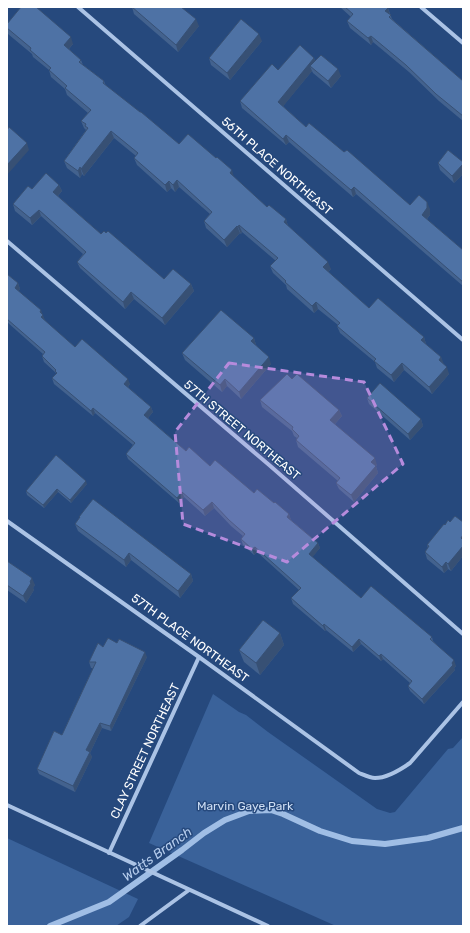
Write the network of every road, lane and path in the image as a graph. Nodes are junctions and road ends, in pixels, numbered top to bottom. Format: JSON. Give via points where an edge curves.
{"nodes":[{"id":1,"x":78,"y":7,"type":"edge"},
{"id":2,"x":421,"y":7,"type":"edge"},
{"id":3,"x":463,"y":43,"type":"edge"},
{"id":4,"x":7,"y":241,"type":"edge"},
{"id":5,"x":463,"y":340,"type":"edge"},
{"id":6,"x":7,"y":521,"type":"edge"},
{"id":7,"x":463,"y":634,"type":"edge"},
{"id":8,"x":199,"y":657,"type":"junction"},
{"id":9,"x":463,"y":702,"type":"edge"},
{"id":10,"x":7,"y":805,"type":"edge"},
{"id":11,"x":109,"y":853,"type":"junction"},
{"id":12,"x":189,"y":890,"type":"junction"},
{"id":13,"x":140,"y":926,"type":"edge"},
{"id":14,"x":268,"y":926,"type":"edge"}],
"edges":[{"from":1,"to":5,"type":"street","name":"56TH PLACE NORTHEAST"},
{"from":2,"to":3,"type":"street"},
{"from":4,"to":7,"type":"street","name":"57TH STREET NORTHEAST"},
{"from":6,"to":8,"type":"street","name":"57TH PLACE NORTHEAST"},
{"from":8,"to":9,"type":"street","name":"57TH PLACE NORTHEAST","via":[[359,773],[375,778],[401,770],[410,763]]},
{"from":8,"to":11,"type":"street","name":"CLAY STREET NORTHEAST"},
{"from":10,"to":11,"type":"street"},
{"from":11,"to":12,"type":"street"},
{"from":12,"to":13,"type":"street"},
{"from":12,"to":14,"type":"street"}]}
